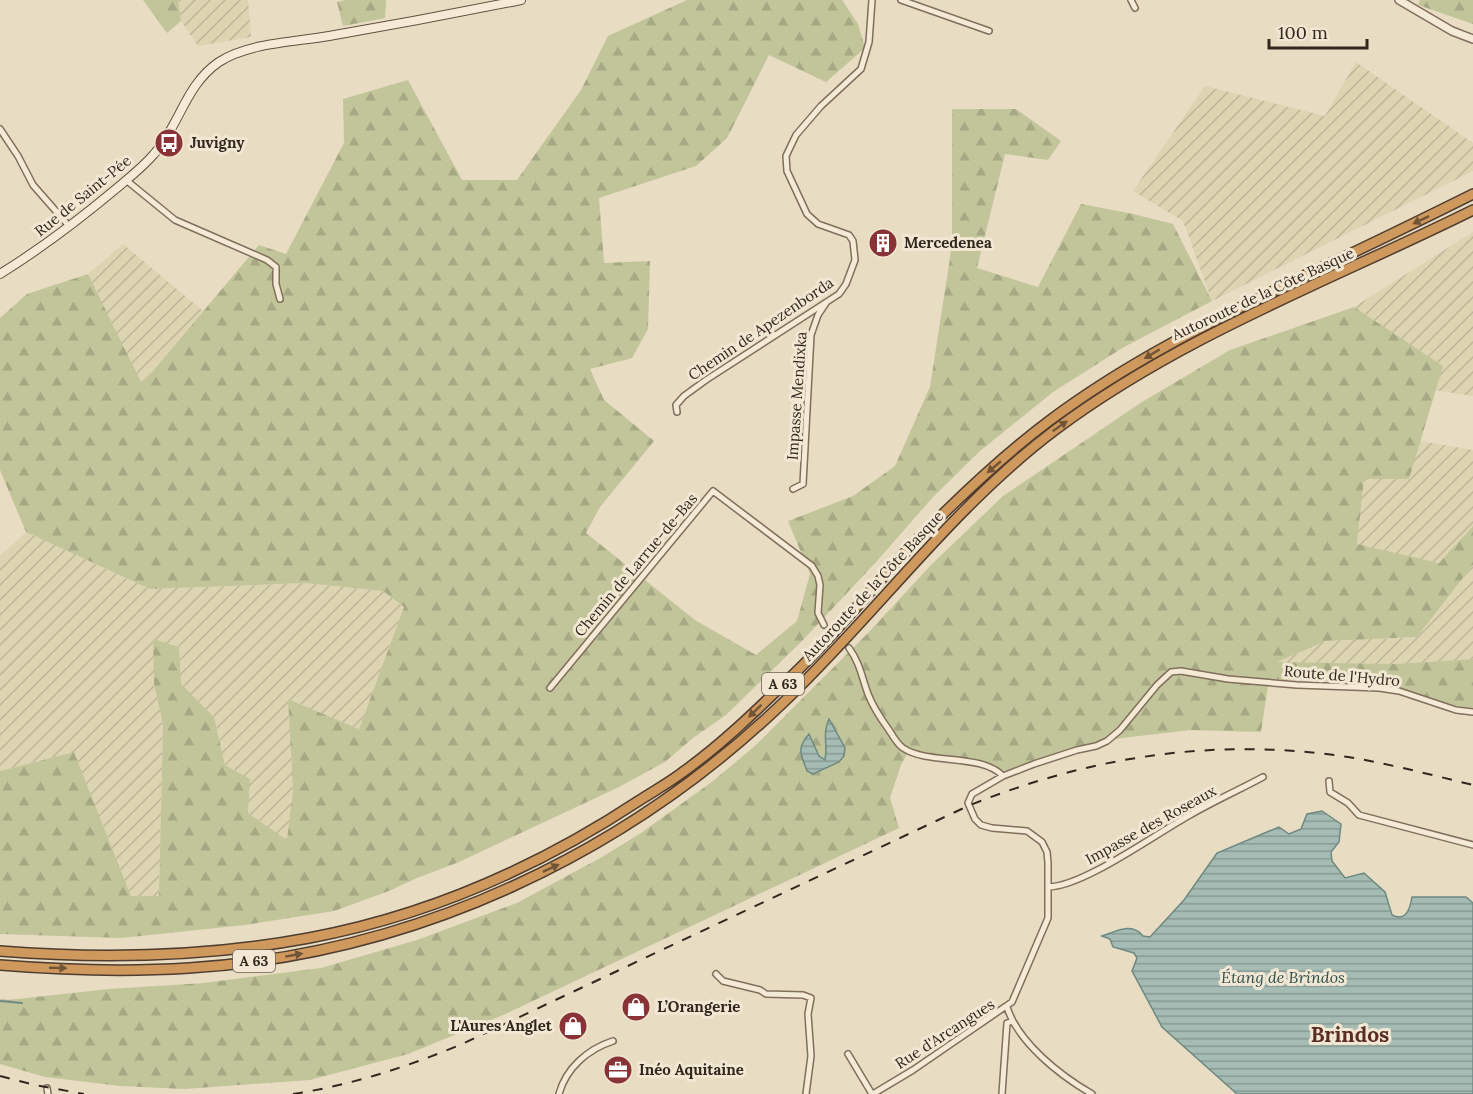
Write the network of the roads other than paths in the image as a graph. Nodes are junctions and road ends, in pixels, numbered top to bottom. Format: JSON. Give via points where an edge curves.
{"nodes":[{"id":1,"x":521,"y":0,"type":"edge"},
{"id":2,"x":872,"y":0,"type":"edge"},
{"id":3,"x":901,"y":0,"type":"edge"},
{"id":4,"x":1131,"y":0,"type":"edge"},
{"id":5,"x":1399,"y":0,"type":"edge"},
{"id":6,"x":1135,"y":8,"type":"dead end"},
{"id":7,"x":989,"y":31,"type":"dead end"},
{"id":8,"x":1473,"y":39,"type":"edge"},
{"id":9,"x":0,"y":129,"type":"edge"},
{"id":10,"x":126,"y":180,"type":"junction"},
{"id":11,"x":1473,"y":194,"type":"edge"},
{"id":12,"x":1473,"y":210,"type":"edge"},
{"id":13,"x":69,"y":226,"type":"junction"},
{"id":14,"x":0,"y":274,"type":"edge"},
{"id":15,"x":280,"y":299,"type":"dead end"},
{"id":16,"x":827,"y":302,"type":"junction"},
{"id":17,"x":676,"y":412,"type":"dead end"},
{"id":18,"x":793,"y":489,"type":"dead end"},
{"id":19,"x":824,"y":625,"type":"tunnel mouth"},
{"id":20,"x":849,"y":648,"type":"tunnel mouth"},
{"id":21,"x":550,"y":688,"type":"dead end"},
{"id":22,"x":1473,"y":712,"type":"edge"},
{"id":23,"x":1003,"y":776,"type":"junction"},
{"id":24,"x":1263,"y":777,"type":"dead end"},
{"id":25,"x":1329,"y":780,"type":"dead end"},
{"id":26,"x":1473,"y":845,"type":"edge"},
{"id":27,"x":1048,"y":887,"type":"junction"},
{"id":28,"x":0,"y":951,"type":"edge"},
{"id":29,"x":0,"y":965,"type":"edge"},
{"id":30,"x":716,"y":974,"type":"dead end"},
{"id":31,"x":1007,"y":1007,"type":"junction"},
{"id":32,"x":1013,"y":1021,"type":"junction"},
{"id":33,"x":613,"y":1041,"type":"dead end"},
{"id":34,"x":848,"y":1054,"type":"dead end"},
{"id":35,"x":559,"y":1094,"type":"edge"},
{"id":36,"x":806,"y":1094,"type":"edge"},
{"id":37,"x":873,"y":1094,"type":"edge"},
{"id":38,"x":1002,"y":1094,"type":"edge"},
{"id":39,"x":1092,"y":1094,"type":"edge"}],
"edges":[{"from":1,"to":10,"type":"main road","name":"Rue de Saint-Pée","via":[[263,47],[220,61],[195,84],[156,153]]},
{"from":2,"to":16,"type":"street","name":"Chemin de Apezenborda","via":[[869,42],[861,69],[796,135],[786,156],[787,171],[807,214],[818,224],[849,235],[853,241],[855,260],[846,284]]},
{"from":3,"to":7,"type":"street"},
{"from":4,"to":6,"type":"street"},
{"from":5,"to":8,"type":"street"},
{"from":9,"to":13,"type":"street","via":[[33,185]]},
{"from":10,"to":13,"type":"main road","name":"Rue de Saint-Pée"},
{"from":10,"to":15,"type":"street","via":[[175,220],[267,260],[276,267]]},
{"from":11,"to":28,"type":"highway","name":"Autoroute de la Côte Basque","number":"A 63","one_way":true,"via":[[1172,341],[1048,422],[980,478],[915,542],[802,666],[743,722],[683,772],[564,847],[435,903],[312,938],[188,953],[114,956]]},
{"from":29,"to":12,"type":"highway","name":"Autoroute de la Côte Basque","number":"A 63","one_way":true,"via":[[189,968],[317,951],[442,915],[571,858],[626,827],[740,742],[791,695],[989,486],[1054,431],[1179,350]]},
{"from":13,"to":14,"type":"main road","name":"Rue de Saint-Pée"},
{"from":16,"to":17,"type":"street","name":"Chemin de Apezenborda","via":[[701,383],[676,405]]},
{"from":16,"to":18,"type":"street","name":"Impasse Mendixka","via":[[811,335],[803,484]]},
{"from":19,"to":21,"type":"street","name":"Chemin de Larrue-de-Bas","via":[[818,613],[818,576],[812,566],[713,491]]},
{"from":20,"to":23,"type":"street","via":[[858,660],[872,703],[899,746],[914,753],[988,767]]},
{"from":22,"to":23,"type":"street","name":"Route de l'Hydro","via":[[1378,688],[1297,685],[1171,672],[1107,741]]},
{"from":23,"to":27,"type":"street","via":[[972,794],[968,800],[970,810],[986,827],[1028,831],[1042,842],[1047,852]]},
{"from":24,"to":27,"type":"street","name":"Impasse des Roseaux","via":[[1088,874]]},
{"from":25,"to":26,"type":"street","via":[[1330,792],[1359,815]]},
{"from":27,"to":31,"type":"street","name":"Rue d'Arcangues","via":[[1048,918]]},
{"from":30,"to":36,"type":"street","via":[[723,981],[766,994],[803,994],[811,998],[811,1056]]},
{"from":31,"to":32,"type":"street"},
{"from":31,"to":37,"type":"street","name":"Rue d'Arcangues"},
{"from":32,"to":38,"type":"street","via":[[1007,1023]]},
{"from":32,"to":39,"type":"street","via":[[1056,1070]]},
{"from":33,"to":35,"type":"street","via":[[575,1064]]},
{"from":34,"to":37,"type":"street"}]}
